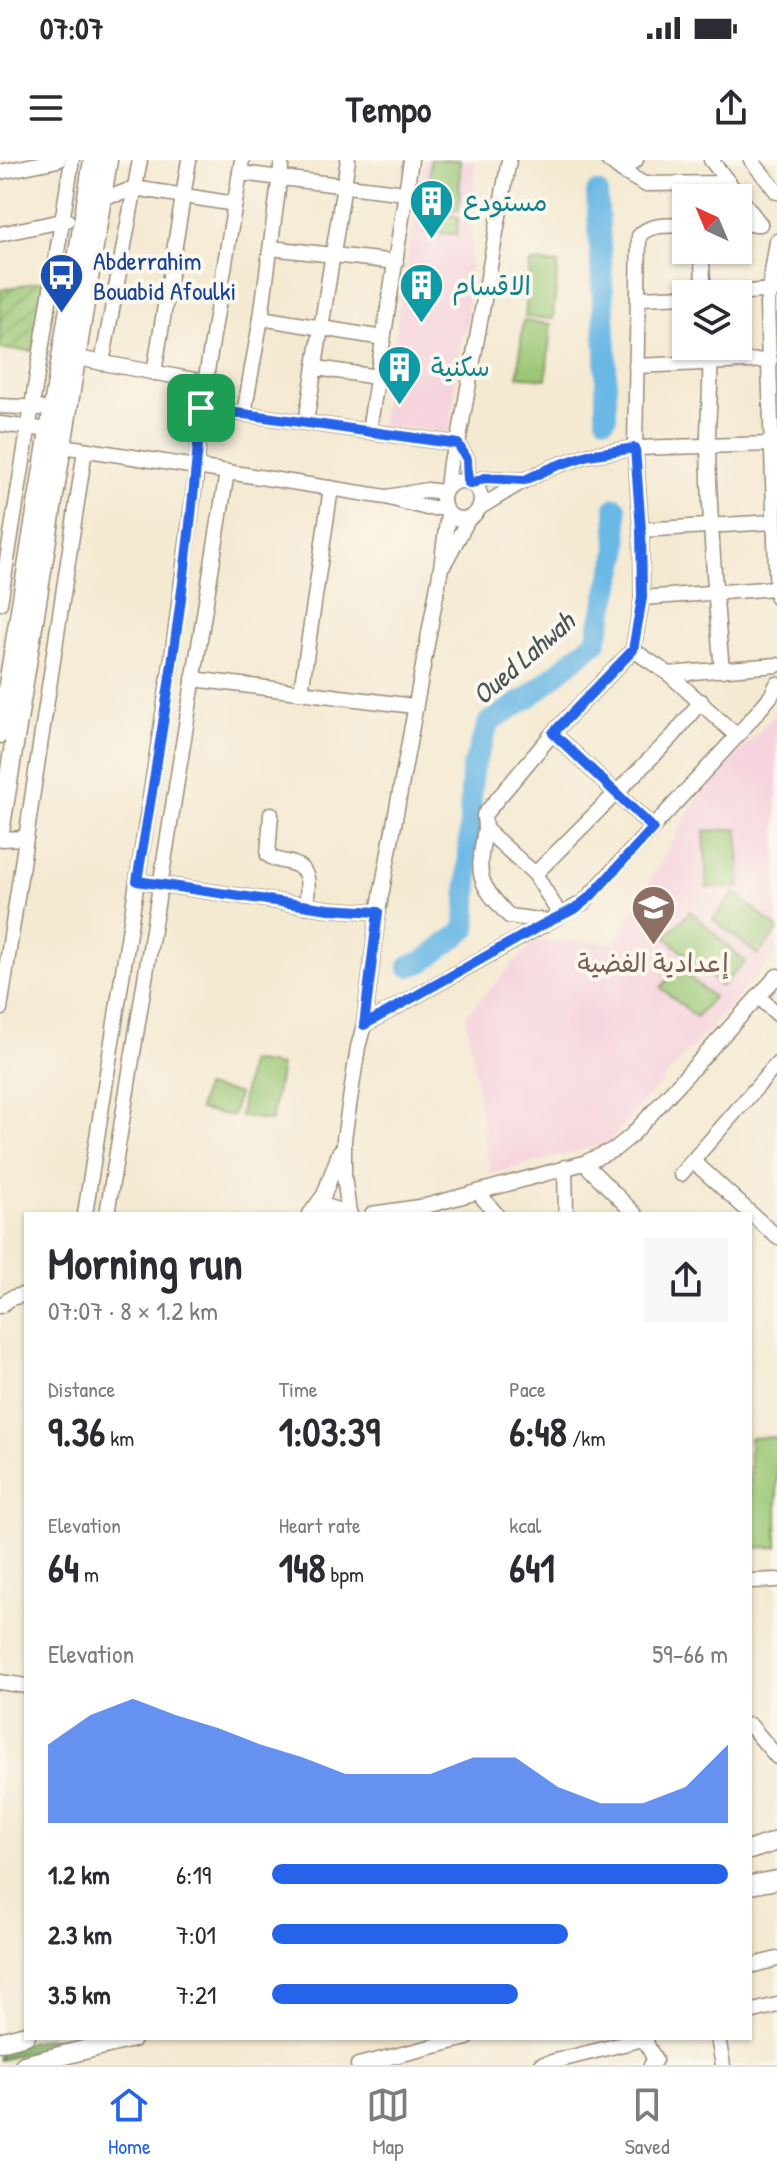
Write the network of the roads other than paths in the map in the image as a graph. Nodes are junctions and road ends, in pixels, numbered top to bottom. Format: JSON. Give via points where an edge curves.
{"nodes":[{"id":1,"x":58,"y":160,"type":"edge"},
{"id":2,"x":72,"y":160,"type":"edge"},
{"id":3,"x":93,"y":160,"type":"edge"},
{"id":4,"x":108,"y":160,"type":"edge"},
{"id":5,"x":140,"y":160,"type":"edge"},
{"id":6,"x":189,"y":160,"type":"edge"},
{"id":7,"x":282,"y":160,"type":"edge"},
{"id":8,"x":348,"y":160,"type":"edge"},
{"id":9,"x":411,"y":160,"type":"edge"},
{"id":10,"x":509,"y":160,"type":"edge"},
{"id":11,"x":608,"y":160,"type":"edge"},
{"id":12,"x":636,"y":160,"type":"edge"},
{"id":13,"x":711,"y":160,"type":"edge"},
{"id":14,"x":751,"y":160,"type":"edge"},
{"id":15,"x":241,"y":166,"type":"edge"},
{"id":16,"x":622,"y":171,"type":"junction"},
{"id":17,"x":0,"y":172,"type":"edge"},
{"id":18,"x":281,"y":177,"type":"junction"},
{"id":19,"x":729,"y":183,"type":"joint"},
{"id":20,"x":344,"y":184,"type":"junction"},
{"id":21,"x":725,"y":184,"type":"edge"},
{"id":22,"x":134,"y":188,"type":"junction"},
{"id":23,"x":672,"y":188,"type":"edge"},
{"id":24,"x":777,"y":192,"type":"edge"},
{"id":25,"x":406,"y":193,"type":"junction"},
{"id":26,"x":102,"y":196,"type":"junction"},
{"id":27,"x":184,"y":196,"type":"junction"},
{"id":28,"x":235,"y":204,"type":"junction"},
{"id":29,"x":752,"y":213,"type":"edge"},
{"id":30,"x":83,"y":219,"type":"junction"},
{"id":31,"x":62,"y":221,"type":"junction"},
{"id":32,"x":752,"y":224,"type":"edge"},
{"id":33,"x":672,"y":226,"type":"edge"},
{"id":34,"x":0,"y":234,"type":"edge"},
{"id":35,"x":777,"y":241,"type":"edge"},
{"id":36,"x":271,"y":248,"type":"junction"},
{"id":37,"x":331,"y":255,"type":"junction"},
{"id":38,"x":396,"y":262,"type":"junction"},
{"id":39,"x":772,"y":290,"type":"edge"},
{"id":40,"x":752,"y":292,"type":"edge"},
{"id":41,"x":672,"y":297,"type":"edge"},
{"id":42,"x":640,"y":298,"type":"junction"},
{"id":43,"x":261,"y":318,"type":"junction"},
{"id":44,"x":322,"y":328,"type":"junction"},
{"id":45,"x":383,"y":338,"type":"junction"},
{"id":46,"x":77,"y":358,"type":"junction"},
{"id":47,"x":711,"y":360,"type":"edge"},
{"id":48,"x":770,"y":360,"type":"junction"},
{"id":49,"x":102,"y":363,"type":"junction"},
{"id":50,"x":711,"y":364,"type":"junction"},
{"id":51,"x":636,"y":366,"type":"junction"},
{"id":52,"x":317,"y":368,"type":"junction"},
{"id":53,"x":154,"y":373,"type":"junction"},
{"id":54,"x":377,"y":377,"type":"junction"},
{"id":55,"x":774,"y":377,"type":"edge"},
{"id":56,"x":205,"y":382,"type":"junction"},
{"id":57,"x":0,"y":406,"type":"edge"},
{"id":58,"x":33,"y":408,"type":"junction"},
{"id":59,"x":201,"y":408,"type":"junction"},
{"id":60,"x":60,"y":410,"type":"junction"},
{"id":61,"x":244,"y":413,"type":"junction"},
{"id":62,"x":306,"y":422,"type":"junction"},
{"id":63,"x":0,"y":424,"type":"edge"},
{"id":64,"x":29,"y":427,"type":"junction"},
{"id":65,"x":774,"y":427,"type":"edge"},
{"id":66,"x":369,"y":431,"type":"junction"},
{"id":67,"x":59,"y":435,"type":"junction"},
{"id":68,"x":458,"y":444,"type":"junction"},
{"id":69,"x":772,"y":444,"type":"junction"},
{"id":70,"x":635,"y":448,"type":"junction"},
{"id":71,"x":708,"y":448,"type":"junction"},
{"id":72,"x":85,"y":450,"type":"junction"},
{"id":73,"x":196,"y":467,"type":"junction"},
{"id":74,"x":227,"y":472,"type":"junction"},
{"id":75,"x":525,"y":480,"type":"junction"},
{"id":76,"x":470,"y":483,"type":"junction"},
{"id":77,"x":331,"y":488,"type":"junction"},
{"id":78,"x":446,"y":500,"type":"junction"},
{"id":79,"x":474,"y":513,"type":"junction"},
{"id":80,"x":774,"y":522,"type":"junction"},
{"id":81,"x":712,"y":524,"type":"junction"},
{"id":82,"x":641,"y":530,"type":"junction"},
{"id":83,"x":441,"y":568,"type":"junction"},
{"id":84,"x":715,"y":590,"type":"junction"},
{"id":85,"x":776,"y":593,"type":"edge"},
{"id":86,"x":642,"y":598,"type":"junction"},
{"id":87,"x":0,"y":603,"type":"edge"},
{"id":88,"x":633,"y":650,"type":"junction"},
{"id":89,"x":777,"y":665,"type":"edge"},
{"id":90,"x":26,"y":670,"type":"junction"},
{"id":91,"x":722,"y":670,"type":"junction"},
{"id":92,"x":52,"y":674,"type":"junction"},
{"id":93,"x":669,"y":674,"type":"junction"},
{"id":94,"x":193,"y":679,"type":"junction"},
{"id":95,"x":777,"y":684,"type":"edge"},
{"id":96,"x":301,"y":692,"type":"junction"},
{"id":97,"x":701,"y":701,"type":"junction"},
{"id":98,"x":414,"y":706,"type":"junction"},
{"id":99,"x":553,"y":733,"type":"junction"},
{"id":100,"x":0,"y":734,"type":"edge"},
{"id":101,"x":737,"y":736,"type":"junction"},
{"id":102,"x":617,"y":793,"type":"junction"},
{"id":103,"x":271,"y":814,"type":"dead end"},
{"id":104,"x":653,"y":828,"type":"junction"},
{"id":105,"x":485,"y":829,"type":"junction"},
{"id":106,"x":0,"y":832,"type":"edge"},
{"id":107,"x":26,"y":838,"type":"junction"},
{"id":108,"x":0,"y":839,"type":"edge"},
{"id":109,"x":535,"y":874,"type":"junction"},
{"id":110,"x":137,"y":881,"type":"junction"},
{"id":111,"x":160,"y":883,"type":"junction"},
{"id":112,"x":306,"y":906,"type":"junction"},
{"id":113,"x":378,"y":912,"type":"junction"},
{"id":114,"x":554,"y":918,"type":"junction"},
{"id":115,"x":777,"y":976,"type":"edge"},
{"id":116,"x":759,"y":997,"type":"junction"},
{"id":117,"x":0,"y":1009,"type":"edge"},
{"id":118,"x":777,"y":1014,"type":"edge"},
{"id":119,"x":364,"y":1025,"type":"junction"},
{"id":120,"x":777,"y":1064,"type":"edge"},
{"id":121,"x":344,"y":1139,"type":"junction"},
{"id":122,"x":693,"y":1161,"type":"junction"},
{"id":123,"x":584,"y":1163,"type":"junction"},
{"id":124,"x":565,"y":1167,"type":"junction"},
{"id":125,"x":681,"y":1174,"type":"dead end"},
{"id":126,"x":478,"y":1192,"type":"junction"},
{"id":127,"x":426,"y":1210,"type":"edge"},
{"id":128,"x":85,"y":1212,"type":"edge"},
{"id":129,"x":107,"y":1212,"type":"edge"},
{"id":130,"x":311,"y":1212,"type":"edge"},
{"id":131,"x":315,"y":1212,"type":"edge"},
{"id":132,"x":344,"y":1212,"type":"edge"},
{"id":133,"x":350,"y":1212,"type":"edge"},
{"id":134,"x":399,"y":1212,"type":"edge"},
{"id":135,"x":494,"y":1212,"type":"edge"},
{"id":136,"x":566,"y":1212,"type":"edge"},
{"id":137,"x":633,"y":1212,"type":"edge"},
{"id":138,"x":749,"y":1212,"type":"edge"},
{"id":139,"x":752,"y":1214,"type":"edge"},
{"id":140,"x":777,"y":1237,"type":"edge"},
{"id":141,"x":777,"y":1580,"type":"edge"},
{"id":142,"x":752,"y":1581,"type":"edge"},
{"id":143,"x":0,"y":1682,"type":"edge"},
{"id":144,"x":24,"y":1686,"type":"edge"},
{"id":145,"x":752,"y":1727,"type":"edge"},
{"id":146,"x":777,"y":1757,"type":"edge"},
{"id":147,"x":777,"y":1841,"type":"edge"},
{"id":148,"x":752,"y":1849,"type":"edge"},
{"id":149,"x":777,"y":1880,"type":"edge"},
{"id":150,"x":752,"y":1885,"type":"edge"},
{"id":151,"x":777,"y":1959,"type":"edge"},
{"id":152,"x":752,"y":1965,"type":"edge"},
{"id":153,"x":777,"y":2005,"type":"edge"},
{"id":154,"x":752,"y":2011,"type":"edge"},
{"id":155,"x":24,"y":2036,"type":"edge"},
{"id":156,"x":124,"y":2040,"type":"edge"},
{"id":157,"x":459,"y":2040,"type":"edge"},
{"id":158,"x":580,"y":2040,"type":"edge"},
{"id":159,"x":638,"y":2040,"type":"edge"},
{"id":160,"x":647,"y":2040,"type":"edge"},
{"id":161,"x":718,"y":2040,"type":"edge"},
{"id":162,"x":0,"y":2042,"type":"edge"},
{"id":163,"x":584,"y":2054,"type":"junction"},
{"id":164,"x":657,"y":2063,"type":"edge"},
{"id":165,"x":24,"y":2065,"type":"edge"},
{"id":166,"x":358,"y":2065,"type":"edge"},
{"id":167,"x":540,"y":2065,"type":"edge"},
{"id":168,"x":723,"y":2065,"type":"edge"}],
"edges":[{"from":1,"to":17,"type":"street"},
{"from":2,"to":31,"type":"street"},
{"from":3,"to":30,"type":"main road"},
{"from":4,"to":26,"type":"main road"},
{"from":5,"to":22,"type":"street"},
{"from":6,"to":27,"type":"street"},
{"from":7,"to":18,"type":"street"},
{"from":8,"to":20,"type":"street"},
{"from":9,"to":25,"type":"street"},
{"from":10,"to":68,"type":"street"},
{"from":11,"to":16,"type":"street"},
{"from":12,"to":16,"type":"street"},
{"from":13,"to":19,"type":"street"},
{"from":14,"to":24,"type":"street"},
{"from":15,"to":18,"type":"street"},
{"from":15,"to":28,"type":"street"},
{"from":16,"to":23,"type":"street","via":[[644,184]]},
{"from":18,"to":20,"type":"street"},
{"from":18,"to":36,"type":"street"},
{"from":19,"to":21,"type":"street"},
{"from":20,"to":25,"type":"street"},
{"from":20,"to":37,"type":"street"},
{"from":22,"to":26,"type":"street"},
{"from":22,"to":27,"type":"street"},
{"from":22,"to":49,"type":"street"},
{"from":25,"to":38,"type":"street"},
{"from":26,"to":46,"type":"main road"},
{"from":27,"to":28,"type":"street"},
{"from":27,"to":53,"type":"street"},
{"from":28,"to":56,"type":"street"},
{"from":29,"to":32,"type":"street","via":[[760,224]]},
{"from":30,"to":31,"type":"street"},
{"from":30,"to":60,"type":"main road"},
{"from":31,"to":34,"type":"street"},
{"from":31,"to":58,"type":"street"},
{"from":33,"to":42,"type":"street","via":[[641,233]]},
{"from":35,"to":39,"type":"street"},
{"from":36,"to":37,"type":"street"},
{"from":36,"to":43,"type":"street"},
{"from":37,"to":38,"type":"street"},
{"from":37,"to":44,"type":"street"},
{"from":38,"to":45,"type":"street"},
{"from":39,"to":40,"type":"street"},
{"from":39,"to":48,"type":"street"},
{"from":41,"to":42,"type":"street"},
{"from":42,"to":51,"type":"street"},
{"from":43,"to":44,"type":"street"},
{"from":43,"to":61,"type":"street"},
{"from":44,"to":45,"type":"street"},
{"from":44,"to":52,"type":"street"},
{"from":45,"to":54,"type":"street"},
{"from":46,"to":49,"type":"street"},
{"from":46,"to":60,"type":"main road"},
{"from":47,"to":50,"type":"street"},
{"from":48,"to":50,"type":"street"},
{"from":48,"to":55,"type":"street"},
{"from":49,"to":53,"type":"street"},
{"from":50,"to":51,"type":"street"},
{"from":50,"to":71,"type":"street"},
{"from":51,"to":70,"type":"street"},
{"from":52,"to":54,"type":"street"},
{"from":52,"to":62,"type":"street"},
{"from":53,"to":56,"type":"street"},
{"from":54,"to":66,"type":"street"},
{"from":55,"to":65,"type":"street"},
{"from":56,"to":59,"type":"street"},
{"from":57,"to":58,"type":"street"},
{"from":58,"to":60,"type":"street"},
{"from":58,"to":64,"type":"street"},
{"from":59,"to":61,"type":"street"},
{"from":59,"to":73,"type":"street"},
{"from":60,"to":67,"type":"main road"},
{"from":61,"to":62,"type":"street"},
{"from":62,"to":66,"type":"street"},
{"from":63,"to":64,"type":"street"},
{"from":64,"to":67,"type":"street"},
{"from":64,"to":87,"type":"street"},
{"from":65,"to":69,"type":"street"},
{"from":66,"to":68,"type":"street"},
{"from":67,"to":72,"type":"street"},
{"from":67,"to":90,"type":"main road"},
{"from":67,"to":100,"type":"main road"},
{"from":68,"to":76,"type":"street","via":[[467,459]]},
{"from":68,"to":78,"type":"street","via":[[450,462]]},
{"from":69,"to":71,"type":"street"},
{"from":69,"to":80,"type":"street"},
{"from":70,"to":71,"type":"street"},
{"from":70,"to":75,"type":"street","via":[[588,455]]},
{"from":70,"to":82,"type":"street"},
{"from":71,"to":81,"type":"street"},
{"from":72,"to":73,"type":"street"},
{"from":72,"to":92,"type":"street"},
{"from":73,"to":74,"type":"street"},
{"from":73,"to":110,"type":"street"},
{"from":74,"to":77,"type":"street"},
{"from":74,"to":94,"type":"street"},
{"from":75,"to":76,"type":"street","via":[[484,478]]},
{"from":75,"to":79,"type":"street"},
{"from":76,"to":78,"type":"street","via":[[455,482]]},
{"from":76,"to":79,"type":"street","via":[[479,493]]},
{"from":77,"to":78,"type":"street","via":[[427,508]]},
{"from":77,"to":96,"type":"street"},
{"from":78,"to":79,"type":"street","via":[[462,519]]},
{"from":78,"to":83,"type":"street"},
{"from":79,"to":83,"type":"street"},
{"from":80,"to":81,"type":"street"},
{"from":80,"to":85,"type":"street"},
{"from":81,"to":82,"type":"street"},
{"from":81,"to":84,"type":"street"},
{"from":82,"to":86,"type":"street"},
{"from":83,"to":98,"type":"street"},
{"from":84,"to":85,"type":"street"},
{"from":84,"to":86,"type":"street"},
{"from":84,"to":91,"type":"street"},
{"from":86,"to":88,"type":"street"},
{"from":88,"to":93,"type":"street"},
{"from":88,"to":99,"type":"street"},
{"from":89,"to":91,"type":"street"},
{"from":90,"to":92,"type":"street"},
{"from":90,"to":106,"type":"main road"},
{"from":91,"to":93,"type":"street"},
{"from":92,"to":107,"type":"street"},
{"from":93,"to":97,"type":"street"},
{"from":94,"to":96,"type":"street"},
{"from":94,"to":111,"type":"street"},
{"from":95,"to":101,"type":"street"},
{"from":96,"to":98,"type":"street"},
{"from":97,"to":101,"type":"street"},
{"from":97,"to":102,"type":"street"},
{"from":98,"to":113,"type":"street"},
{"from":99,"to":102,"type":"street"},
{"from":99,"to":105,"type":"street","via":[[485,811]]},
{"from":101,"to":104,"type":"street"},
{"from":102,"to":104,"type":"street"},
{"from":102,"to":109,"type":"street"},
{"from":103,"to":112,"type":"street","via":[[268,855],[307,872]]},
{"from":104,"to":114,"type":"street","via":[[591,896]]},
{"from":105,"to":109,"type":"street"},
{"from":105,"to":114,"type":"street","via":[[480,860],[484,889],[509,916]]},
{"from":107,"to":108,"type":"street"},
{"from":107,"to":117,"type":"street"},
{"from":109,"to":114,"type":"street"},
{"from":110,"to":111,"type":"street"},
{"from":110,"to":128,"type":"street"},
{"from":111,"to":112,"type":"street"},
{"from":111,"to":129,"type":"street"},
{"from":112,"to":113,"type":"street"},
{"from":113,"to":119,"type":"street"},
{"from":114,"to":119,"type":"street"},
{"from":115,"to":116,"type":"street"},
{"from":116,"to":118,"type":"street"},
{"from":116,"to":123,"type":"street","via":[[623,1143]]},
{"from":119,"to":121,"type":"street"},
{"from":120,"to":122,"type":"street"},
{"from":121,"to":130,"type":"street","via":[[324,1195]]},
{"from":121,"to":133,"type":"street"},
{"from":122,"to":125,"type":"street"},
{"from":122,"to":138,"type":"street"},
{"from":123,"to":124,"type":"street"},
{"from":123,"to":137,"type":"street"},
{"from":124,"to":126,"type":"street"},
{"from":124,"to":136,"type":"street"},
{"from":126,"to":127,"type":"street"},
{"from":126,"to":135,"type":"street"},
{"from":127,"to":134,"type":"street"},
{"from":131,"to":132,"type":"street","via":[[329,1207]]},
{"from":139,"to":140,"type":"street"},
{"from":141,"to":142,"type":"street"},
{"from":143,"to":144,"type":"street"},
{"from":145,"to":146,"type":"street"},
{"from":147,"to":148,"type":"main road"},
{"from":149,"to":150,"type":"main road"},
{"from":151,"to":152,"type":"street"},
{"from":153,"to":154,"type":"street"},
{"from":155,"to":162,"type":"main road"},
{"from":156,"to":165,"type":"main road"},
{"from":157,"to":166,"type":"street"},
{"from":158,"to":163,"type":"street"},
{"from":159,"to":163,"type":"street"},
{"from":160,"to":164,"type":"street"},
{"from":161,"to":168,"type":"street"},
{"from":163,"to":167,"type":"street"}]}
